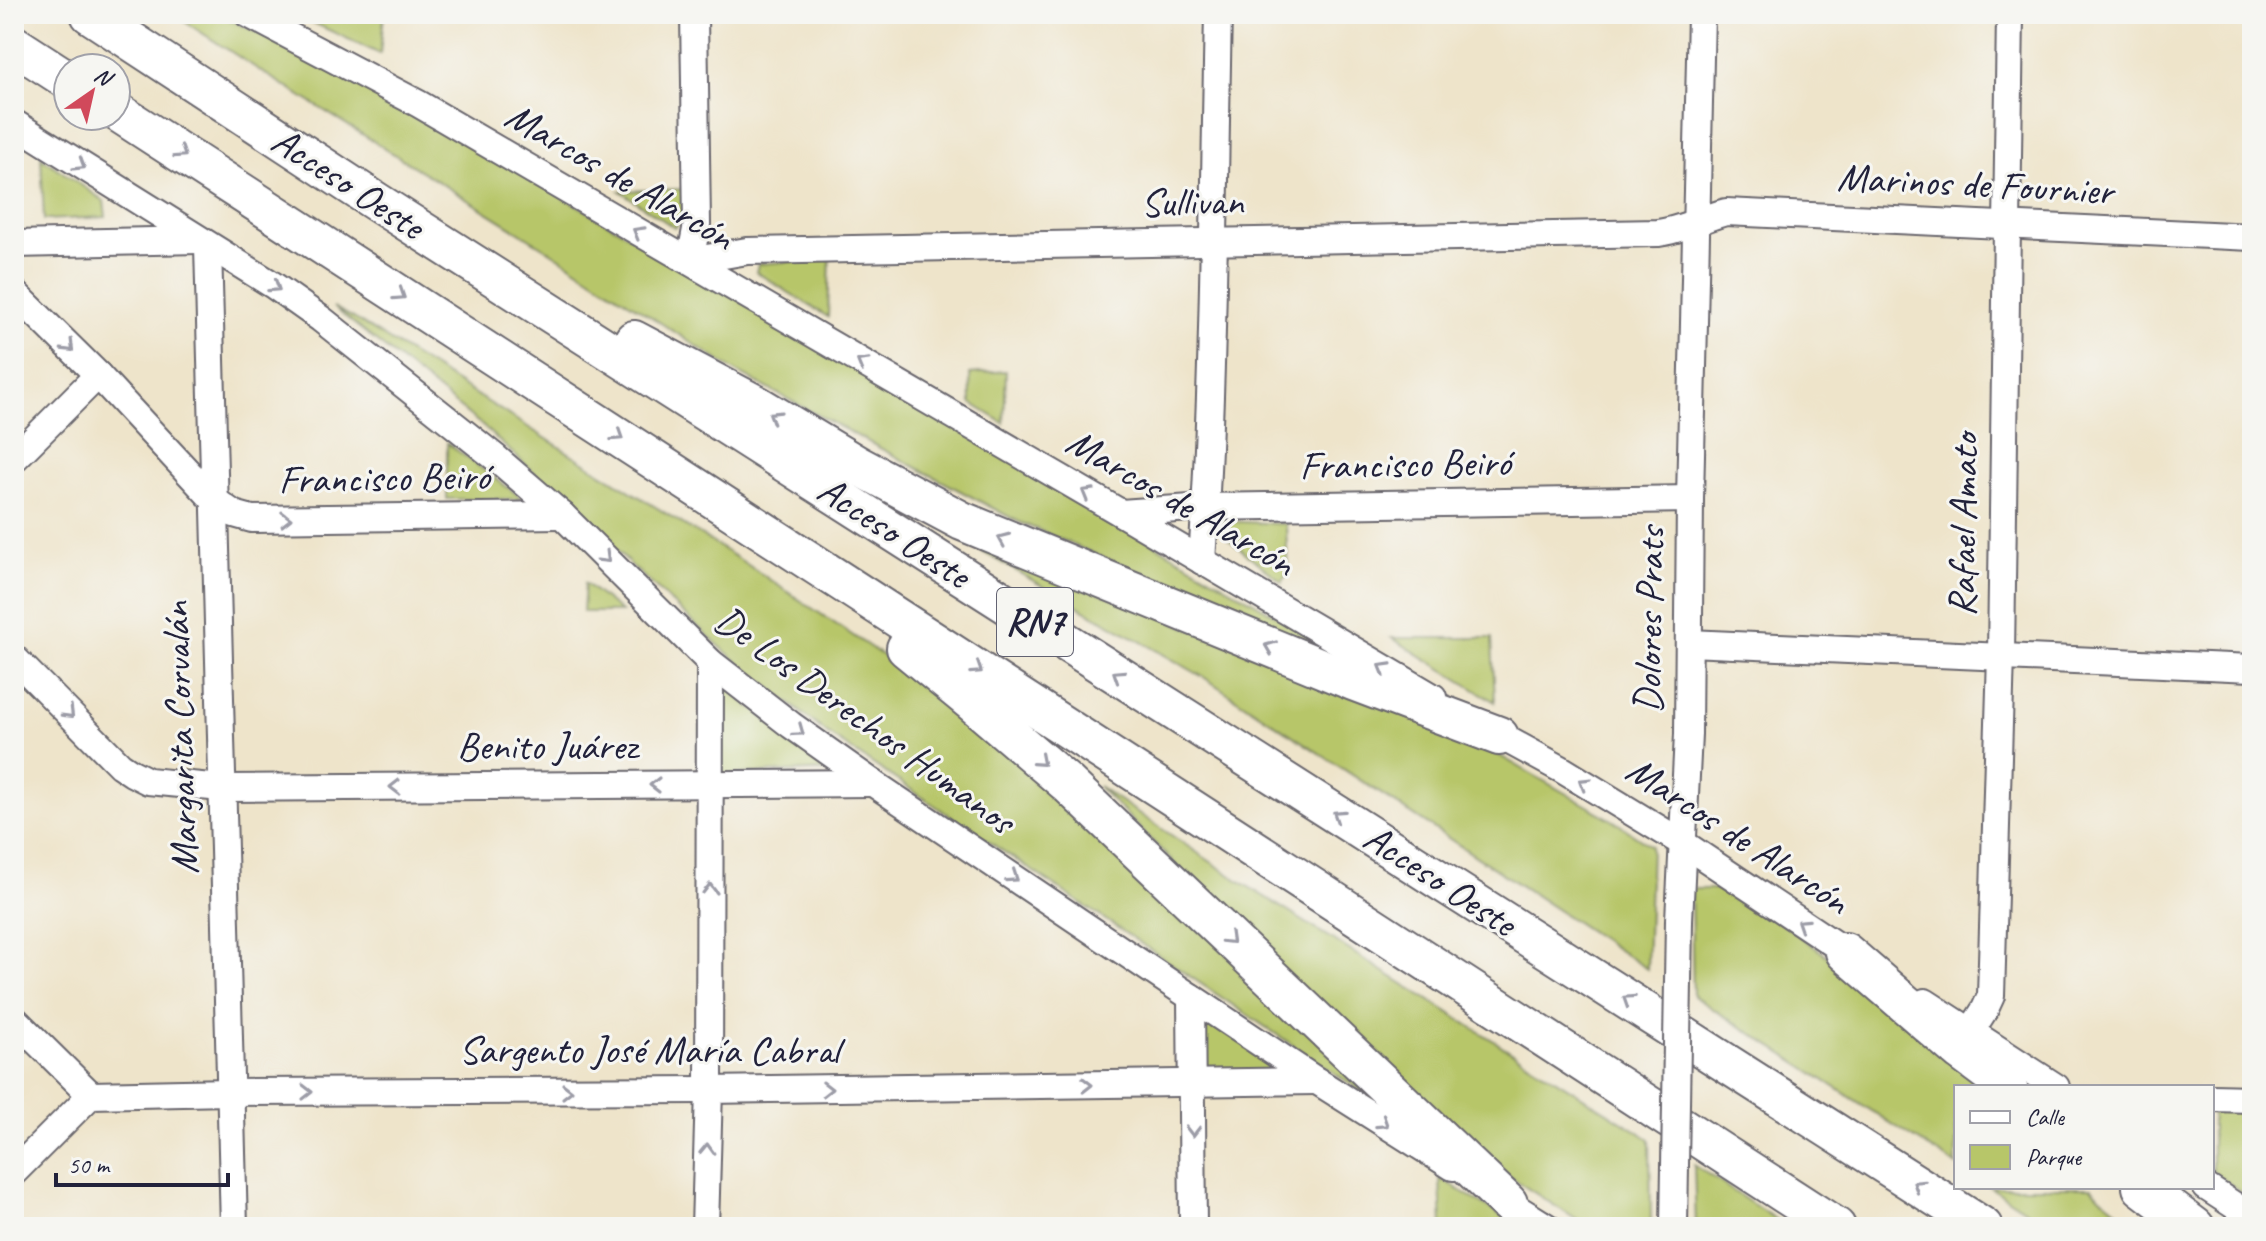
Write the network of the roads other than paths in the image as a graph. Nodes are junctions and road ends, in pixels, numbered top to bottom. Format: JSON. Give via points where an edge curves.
{"nodes":[{"id":1,"x":90,"y":14,"type":"edge"},
{"id":2,"x":694,"y":14,"type":"edge"},
{"id":3,"x":1218,"y":14,"type":"edge"},
{"id":4,"x":1701,"y":14,"type":"edge"},
{"id":5,"x":2010,"y":14,"type":"edge"},
{"id":6,"x":257,"y":16,"type":"edge"},
{"id":7,"x":14,"y":45,"type":"edge"},
{"id":8,"x":52,"y":70,"type":"edge"},
{"id":9,"x":132,"y":121,"type":"edge"},
{"id":10,"x":14,"y":123,"type":"edge"},
{"id":11,"x":375,"y":201,"type":"junction"},
{"id":12,"x":1695,"y":221,"type":"junction"},
{"id":13,"x":2008,"y":225,"type":"junction"},
{"id":14,"x":2252,"y":237,"type":"edge"},
{"id":15,"x":1214,"y":241,"type":"junction"},
{"id":16,"x":204,"y":243,"type":"junction"},
{"id":17,"x":14,"y":244,"type":"edge"},
{"id":18,"x":690,"y":261,"type":"junction"},
{"id":19,"x":14,"y":292,"type":"edge"},
{"id":20,"x":98,"y":375,"type":"junction"},
{"id":21,"x":14,"y":459,"type":"edge"},
{"id":22,"x":1690,"y":499,"type":"junction"},
{"id":23,"x":214,"y":500,"type":"junction"},
{"id":24,"x":1205,"y":507,"type":"junction"},
{"id":25,"x":1121,"y":513,"type":"junction"},
{"id":26,"x":562,"y":515,"type":"junction"},
{"id":27,"x":741,"y":516,"type":"junction"},
{"id":28,"x":1202,"y":561,"type":"junction"},
{"id":29,"x":1689,"y":643,"type":"junction"},
{"id":30,"x":2001,"y":655,"type":"junction"},
{"id":31,"x":14,"y":658,"type":"edge"},
{"id":32,"x":710,"y":662,"type":"junction"},
{"id":33,"x":2252,"y":668,"type":"edge"},
{"id":34,"x":1499,"y":736,"type":"junction"},
{"id":35,"x":873,"y":783,"type":"junction"},
{"id":36,"x":710,"y":785,"type":"junction"},
{"id":37,"x":222,"y":788,"type":"junction"},
{"id":38,"x":1684,"y":844,"type":"junction"},
{"id":39,"x":1845,"y":952,"type":"junction"},
{"id":40,"x":1191,"y":997,"type":"junction"},
{"id":41,"x":14,"y":1019,"type":"edge"},
{"id":42,"x":1971,"y":1031,"type":"junction"},
{"id":43,"x":1317,"y":1081,"type":"junction"},
{"id":44,"x":1193,"y":1083,"type":"junction"},
{"id":45,"x":2005,"y":1085,"type":"edge"},
{"id":46,"x":2053,"y":1085,"type":"edge"},
{"id":47,"x":709,"y":1090,"type":"junction"},
{"id":48,"x":229,"y":1092,"type":"junction"},
{"id":49,"x":91,"y":1095,"type":"junction"},
{"id":50,"x":2214,"y":1098,"type":"edge"},
{"id":51,"x":2252,"y":1099,"type":"edge"},
{"id":52,"x":14,"y":1172,"type":"edge"},
{"id":53,"x":2145,"y":1189,"type":"edge"},
{"id":54,"x":2209,"y":1189,"type":"edge"},
{"id":55,"x":1508,"y":1203,"type":"junction"},
{"id":56,"x":2252,"y":1217,"type":"edge"},
{"id":57,"x":234,"y":1227,"type":"edge"},
{"id":58,"x":705,"y":1227,"type":"edge"},
{"id":59,"x":1193,"y":1227,"type":"edge"},
{"id":60,"x":1547,"y":1227,"type":"edge"},
{"id":61,"x":1674,"y":1227,"type":"edge"},
{"id":62,"x":1836,"y":1227,"type":"edge"},
{"id":63,"x":1983,"y":1227,"type":"edge"},
{"id":64,"x":2195,"y":1227,"type":"edge"}],
"edges":[{"from":1,"to":11,"type":"highway","name":"Acceso Oeste","number":"RN7"},
{"from":2,"to":18,"type":"street","via":[[697,224]]},
{"from":3,"to":15,"type":"street"},
{"from":4,"to":12,"type":"street","name":"Dolores Prats"},
{"from":5,"to":13,"type":"street","name":"Rafael Amato"},
{"from":18,"to":6,"type":"street","name":"Marcos de Alarcón","one_way":true},
{"from":7,"to":8,"type":"highway"},
{"from":9,"to":27,"type":"highway","name":"Acceso Oeste","number":"RN7","one_way":true},
{"from":10,"to":16,"type":"street","name":"De Los Derechos Humanos","one_way":true},
{"from":34,"to":11,"type":"highway","one_way":true,"via":[[962,521]]},
{"from":63,"to":11,"type":"highway","name":"Acceso Oeste","number":"RN7","one_way":true},
{"from":12,"to":13,"type":"street","name":"Marinos de Fournier","via":[[1726,212]]},
{"from":12,"to":15,"type":"street","name":"Sullivan","via":[[1658,233]]},
{"from":12,"to":22,"type":"street","name":"Dolores Prats"},
{"from":13,"to":14,"type":"street","name":"Marinos de Fournier"},
{"from":13,"to":30,"type":"street","name":"Rafael Amato"},
{"from":15,"to":18,"type":"street","name":"Sullivan","via":[[747,251]]},
{"from":15,"to":24,"type":"street"},
{"from":16,"to":17,"type":"street"},
{"from":16,"to":23,"type":"street","name":"Margarita Corvalán"},
{"from":16,"to":26,"type":"street","name":"De Los Derechos Humanos","one_way":true,"via":[[321,319]]},
{"from":25,"to":18,"type":"street","name":"Marcos de Alarcón","one_way":true},
{"from":19,"to":20,"type":"street","name":"Francisco Beiró","one_way":true},
{"from":20,"to":21,"type":"street"},
{"from":20,"to":23,"type":"street","name":"Francisco Beiró"},
{"from":22,"to":24,"type":"street","name":"Francisco Beiró"},
{"from":22,"to":29,"type":"street","name":"Dolores Prats"},
{"from":23,"to":26,"type":"street","name":"Francisco Beiró","one_way":true,"via":[[252,519]]},
{"from":23,"to":37,"type":"street","name":"Margarita Corvalán"},
{"from":24,"to":25,"type":"street","name":"Francisco Beiró"},
{"from":24,"to":28,"type":"street"},
{"from":25,"to":28,"type":"street","name":"Marcos de Alarcón"},
{"from":26,"to":32,"type":"street","name":"De Los Derechos Humanos","one_way":true},
{"from":27,"to":55,"type":"highway","one_way":true,"via":[[1068,784]]},
{"from":27,"to":62,"type":"highway","name":"Acceso Oeste","number":"RN7","one_way":true},
{"from":34,"to":28,"type":"street","name":"Marcos de Alarcón","one_way":true},
{"from":29,"to":30,"type":"street"},
{"from":29,"to":38,"type":"street","name":"Dolores Prats"},
{"from":30,"to":33,"type":"street"},
{"from":30,"to":42,"type":"street","name":"Rafael Amato","via":[[1991,996]]},
{"from":31,"to":37,"type":"street","name":"Benito Juárez","one_way":true,"via":[[132,773],[148,781]]},
{"from":32,"to":35,"type":"street","name":"De Los Derechos Humanos","one_way":true},
{"from":32,"to":36,"type":"street"},
{"from":38,"to":34,"type":"street","name":"Marcos de Alarcón","one_way":true},
{"from":35,"to":36,"type":"street","name":"Benito Juárez"},
{"from":35,"to":40,"type":"street","name":"De Los Derechos Humanos","one_way":true},
{"from":36,"to":37,"type":"street","name":"Benito Juárez","one_way":true},
{"from":47,"to":36,"type":"street","one_way":true},
{"from":37,"to":48,"type":"street","name":"Margarita Corvalán"},
{"from":39,"to":38,"type":"street","name":"Marcos de Alarcón","one_way":true},
{"from":38,"to":61,"type":"street","name":"Dolores Prats","bridge":true},
{"from":39,"to":42,"type":"street","name":"Marcos de Alarcón"},
{"from":39,"to":45,"type":"highway"},
{"from":40,"to":43,"type":"street","name":"De Los Derechos Humanos"},
{"from":40,"to":44,"type":"street"},
{"from":41,"to":49,"type":"street"},
{"from":42,"to":46,"type":"street","name":"Marcos de Alarcón"},
{"from":43,"to":44,"type":"street","name":"Sargento José María Cabral"},
{"from":43,"to":55,"type":"street","name":"De Los Derechos Humanos","one_way":true},
{"from":47,"to":44,"type":"street","name":"Sargento José María Cabral","one_way":true},
{"from":44,"to":59,"type":"street","one_way":true},
{"from":48,"to":47,"type":"street","name":"Sargento José María Cabral","one_way":true},
{"from":58,"to":47,"type":"street","one_way":true},
{"from":48,"to":49,"type":"street","name":"Sargento José María Cabral"},
{"from":48,"to":57,"type":"street","name":"Margarita Corvalán"},
{"from":49,"to":52,"type":"street"},
{"from":50,"to":51,"type":"street"},
{"from":53,"to":64,"type":"highway"},
{"from":54,"to":56,"type":"street"},
{"from":55,"to":60,"type":"street","name":"De Los Derechos Humanos"}]}
